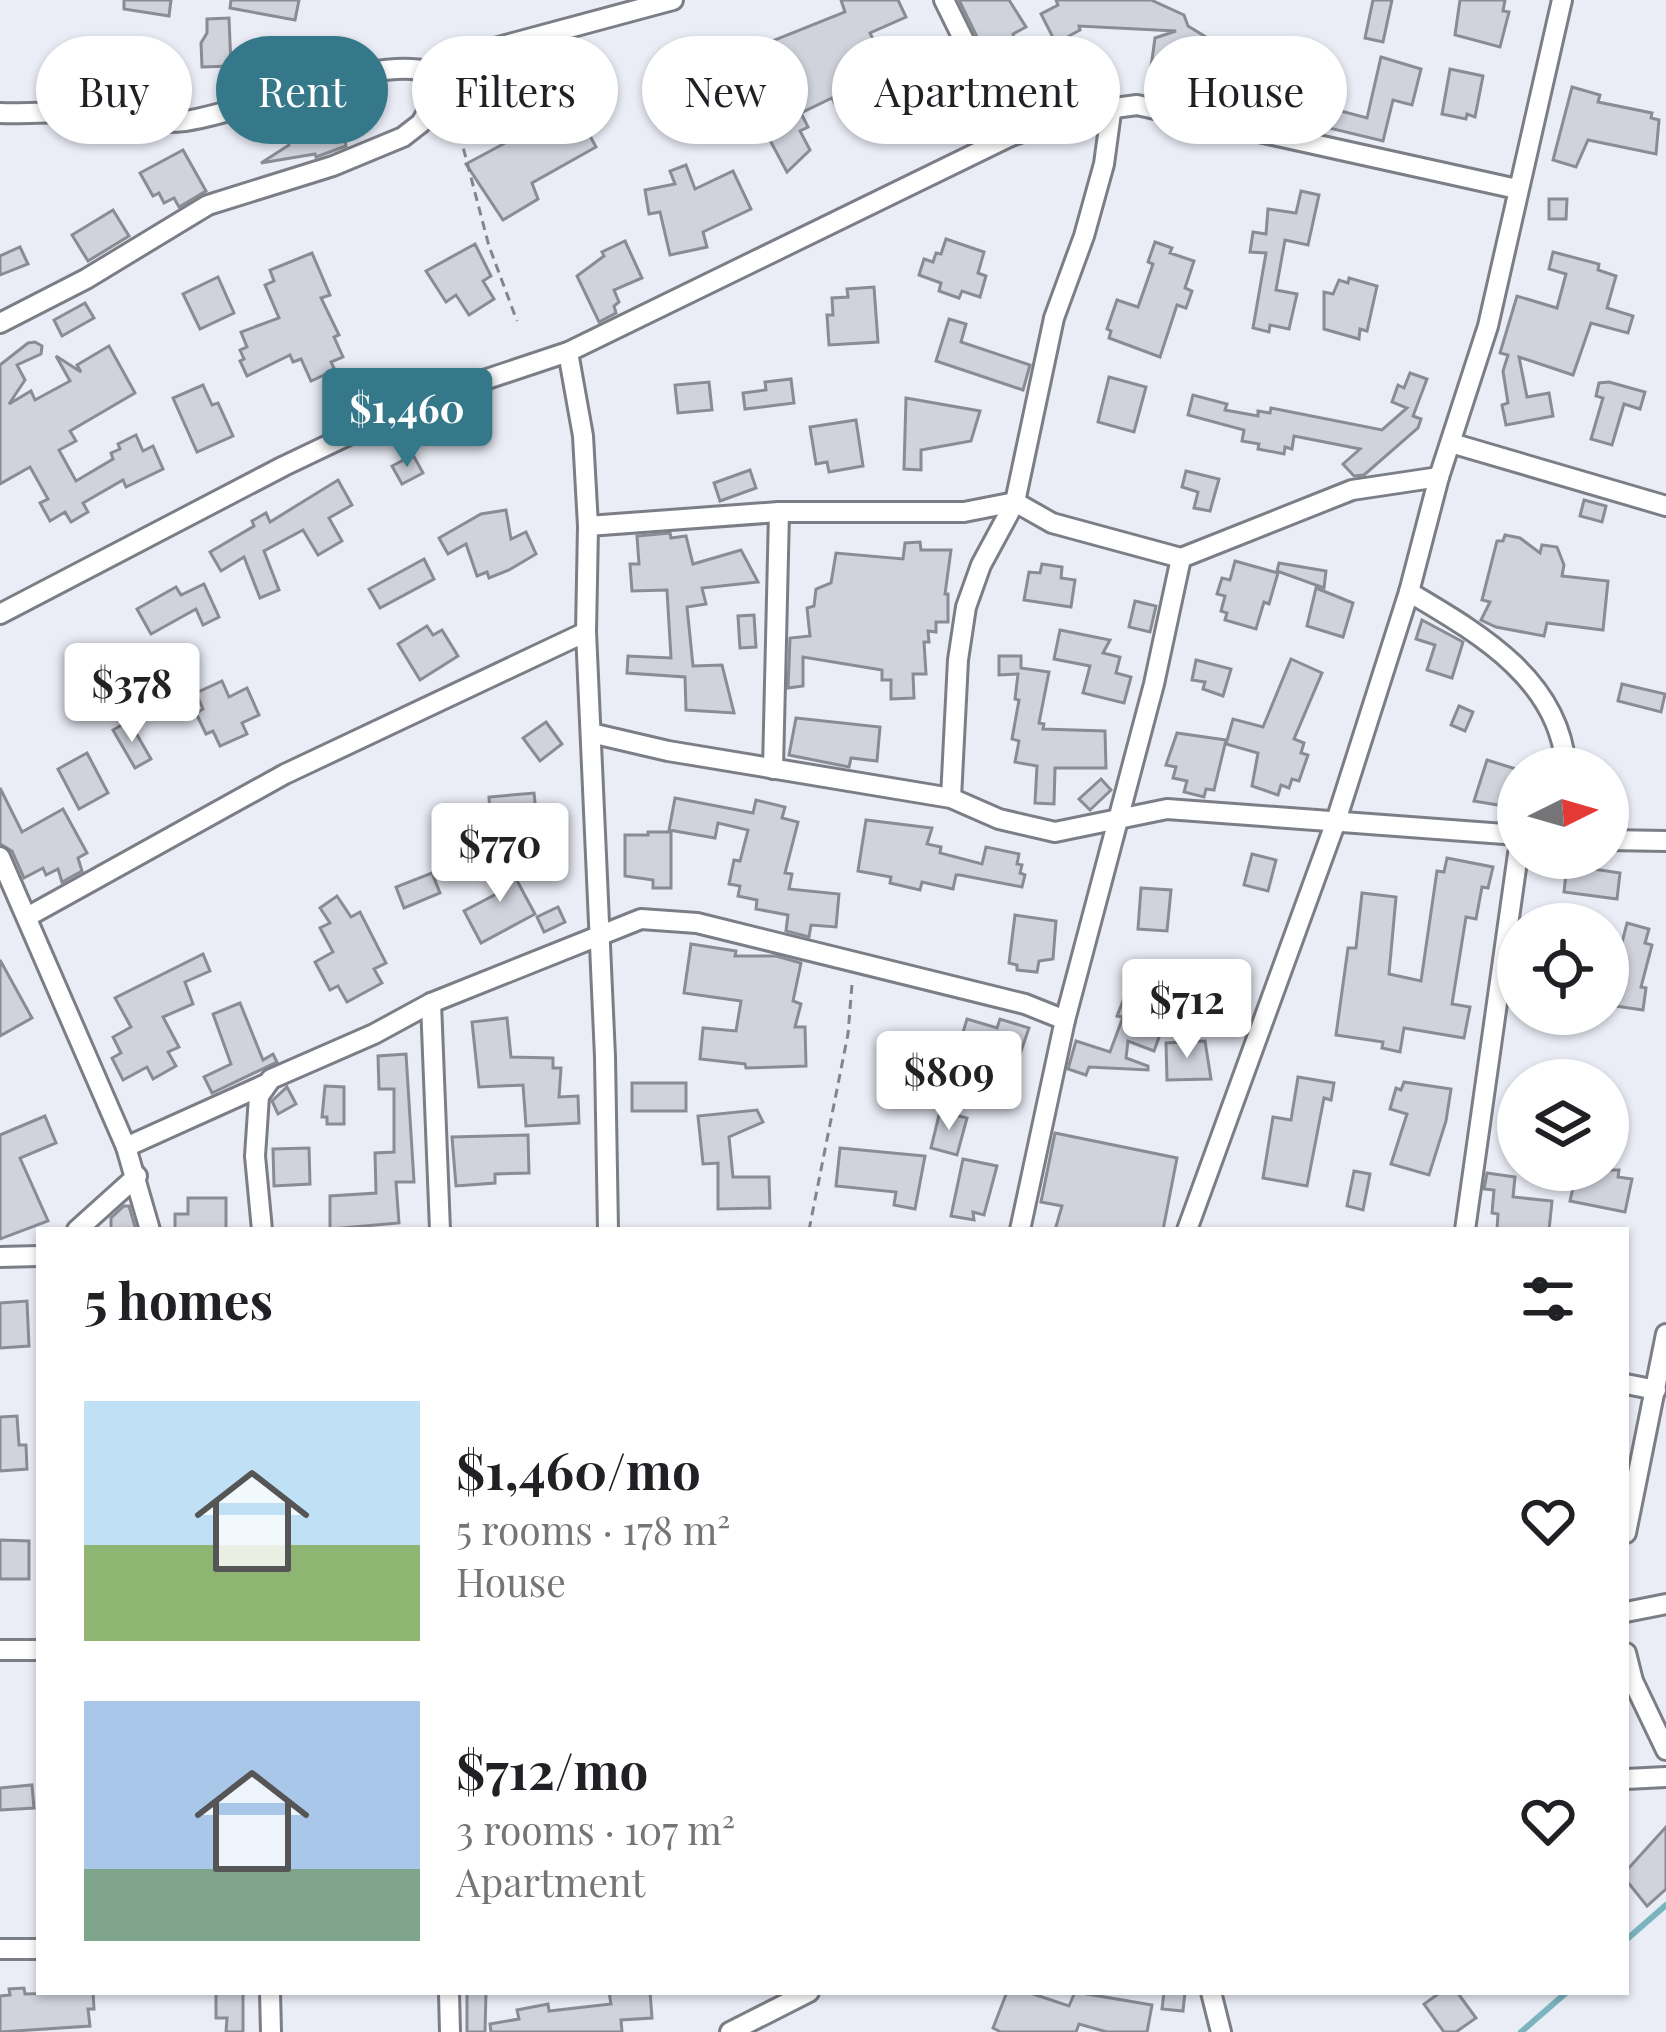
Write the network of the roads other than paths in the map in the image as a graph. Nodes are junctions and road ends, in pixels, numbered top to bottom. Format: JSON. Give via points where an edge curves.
{"nodes":[{"id":1,"x":674,"y":0,"type":"edge"},
{"id":2,"x":944,"y":0,"type":"edge"},
{"id":3,"x":1562,"y":0,"type":"edge"},
{"id":4,"x":540,"y":36,"type":"edge"},
{"id":5,"x":960,"y":36,"type":"edge"},
{"id":6,"x":412,"y":70,"type":"edge"},
{"id":7,"x":1120,"y":105,"type":"edge"},
{"id":8,"x":0,"y":113,"type":"edge"},
{"id":9,"x":412,"y":130,"type":"edge"},
{"id":10,"x":995,"y":144,"type":"edge"},
{"id":11,"x":1107,"y":144,"type":"edge"},
{"id":12,"x":1517,"y":189,"type":"junction"},
{"id":13,"x":0,"y":323,"type":"edge"},
{"id":14,"x":568,"y":352,"type":"junction"},
{"id":15,"x":1450,"y":443,"type":"junction"},
{"id":16,"x":1439,"y":477,"type":"junction"},
{"id":17,"x":1015,"y":502,"type":"junction"},
{"id":18,"x":1666,"y":506,"type":"edge"},
{"id":19,"x":778,"y":512,"type":"junction"},
{"id":20,"x":588,"y":526,"type":"junction"},
{"id":21,"x":1180,"y":558,"type":"junction"},
{"id":22,"x":1409,"y":592,"type":"junction"},
{"id":23,"x":0,"y":614,"type":"edge"},
{"id":24,"x":586,"y":632,"type":"junction"},
{"id":25,"x":591,"y":733,"type":"junction"},
{"id":26,"x":1564,"y":747,"type":"edge"},
{"id":27,"x":773,"y":769,"type":"junction"},
{"id":28,"x":951,"y":798,"type":"junction"},
{"id":29,"x":1117,"y":818,"type":"junction"},
{"id":30,"x":1335,"y":824,"type":"junction"},
{"id":31,"x":1497,"y":834,"type":"edge"},
{"id":32,"x":1629,"y":841,"type":"edge"},
{"id":33,"x":1666,"y":842,"type":"edge"},
{"id":34,"x":0,"y":857,"type":"edge"},
{"id":35,"x":1514,"y":879,"type":"edge"},
{"id":36,"x":27,"y":916,"type":"junction"},
{"id":37,"x":600,"y":935,"type":"junction"},
{"id":38,"x":431,"y":1003,"type":"junction"},
{"id":39,"x":1065,"y":1020,"type":"junction"},
{"id":40,"x":266,"y":1084,"type":"junction"},
{"id":41,"x":126,"y":1147,"type":"junction"},
{"id":42,"x":137,"y":1176,"type":"junction"},
{"id":43,"x":80,"y":1227,"type":"edge"},
{"id":44,"x":149,"y":1227,"type":"edge"},
{"id":45,"x":262,"y":1227,"type":"edge"},
{"id":46,"x":440,"y":1227,"type":"edge"},
{"id":47,"x":608,"y":1227,"type":"edge"},
{"id":48,"x":1021,"y":1227,"type":"edge"},
{"id":49,"x":1188,"y":1227,"type":"edge"},
{"id":50,"x":1465,"y":1227,"type":"edge"},
{"id":51,"x":36,"y":1256,"type":"edge"},
{"id":52,"x":0,"y":1257,"type":"edge"},
{"id":53,"x":1666,"y":1334,"type":"edge"},
{"id":54,"x":1629,"y":1385,"type":"edge"},
{"id":55,"x":1656,"y":1390,"type":"junction"},
{"id":56,"x":1629,"y":1519,"type":"edge"},
{"id":57,"x":1666,"y":1604,"type":"edge"},
{"id":58,"x":1629,"y":1611,"type":"edge"},
{"id":59,"x":0,"y":1650,"type":"edge"},
{"id":60,"x":36,"y":1651,"type":"edge"},
{"id":61,"x":1629,"y":1665,"type":"edge"},
{"id":62,"x":1666,"y":1750,"type":"edge"},
{"id":63,"x":1666,"y":1778,"type":"edge"},
{"id":64,"x":1629,"y":1779,"type":"edge"},
{"id":65,"x":0,"y":1949,"type":"edge"},
{"id":66,"x":36,"y":1949,"type":"edge"},
{"id":67,"x":270,"y":1995,"type":"edge"},
{"id":68,"x":448,"y":1995,"type":"edge"},
{"id":69,"x":802,"y":1995,"type":"edge"},
{"id":70,"x":1212,"y":1995,"type":"edge"},
{"id":71,"x":271,"y":2032,"type":"edge"},
{"id":72,"x":450,"y":2032,"type":"edge"},
{"id":73,"x":730,"y":2032,"type":"edge"},
{"id":74,"x":1221,"y":2032,"type":"edge"}],
"edges":[{"from":1,"to":4,"type":"street"},
{"from":2,"to":5,"type":"street"},
{"from":3,"to":12,"type":"street"},
{"from":6,"to":8,"type":"street","via":[[348,77],[188,121]]},
{"from":7,"to":12,"type":"street"},
{"from":9,"to":13,"type":"street","via":[[333,166],[197,210]]},
{"from":10,"to":14,"type":"street"},
{"from":11,"to":17,"type":"street","via":[[1054,318]]},
{"from":12,"to":15,"type":"street","via":[[1488,326]]},
{"from":14,"to":20,"type":"street","via":[[584,436]]},
{"from":14,"to":23,"type":"street","via":[[418,402]]},
{"from":15,"to":16,"type":"street"},
{"from":15,"to":18,"type":"street"},
{"from":16,"to":21,"type":"street","via":[[1352,490]]},
{"from":16,"to":22,"type":"street"},
{"from":17,"to":19,"type":"street","via":[[964,512]]},
{"from":17,"to":21,"type":"street","via":[[1052,524]]},
{"from":17,"to":28,"type":"street","via":[[966,607]]},
{"from":19,"to":20,"type":"street"},
{"from":19,"to":27,"type":"street"},
{"from":20,"to":24,"type":"street"},
{"from":21,"to":29,"type":"street"},
{"from":22,"to":26,"type":"street","via":[[1515,665],[1540,694]]},
{"from":22,"to":30,"type":"street"},
{"from":24,"to":25,"type":"street"},
{"from":24,"to":36,"type":"street","via":[[285,774]]},
{"from":25,"to":27,"type":"street"},
{"from":25,"to":37,"type":"street"},
{"from":27,"to":28,"type":"street"},
{"from":28,"to":29,"type":"street","via":[[1055,832]]},
{"from":29,"to":30,"type":"street","via":[[1167,808]]},
{"from":29,"to":39,"type":"street"},
{"from":30,"to":31,"type":"street"},
{"from":30,"to":49,"type":"street"},
{"from":32,"to":33,"type":"street"},
{"from":34,"to":36,"type":"street"},
{"from":35,"to":50,"type":"street"},
{"from":36,"to":41,"type":"street"},
{"from":37,"to":38,"type":"street"},
{"from":37,"to":39,"type":"street","via":[[641,919],[697,922]]},
{"from":37,"to":47,"type":"street"},
{"from":38,"to":40,"type":"street"},
{"from":38,"to":46,"type":"street"},
{"from":39,"to":48,"type":"street"},
{"from":40,"to":41,"type":"street"},
{"from":40,"to":45,"type":"street","via":[[255,1156]]},
{"from":41,"to":42,"type":"street"},
{"from":42,"to":43,"type":"street"},
{"from":42,"to":44,"type":"street"},
{"from":51,"to":52,"type":"street"},
{"from":53,"to":55,"type":"street"},
{"from":54,"to":55,"type":"street"},
{"from":55,"to":56,"type":"street"},
{"from":57,"to":58,"type":"street"},
{"from":59,"to":60,"type":"street"},
{"from":61,"to":62,"type":"street"},
{"from":63,"to":64,"type":"street"},
{"from":65,"to":66,"type":"street"},
{"from":67,"to":71,"type":"street"},
{"from":68,"to":72,"type":"street"},
{"from":69,"to":73,"type":"street"},
{"from":70,"to":74,"type":"street"}]}
